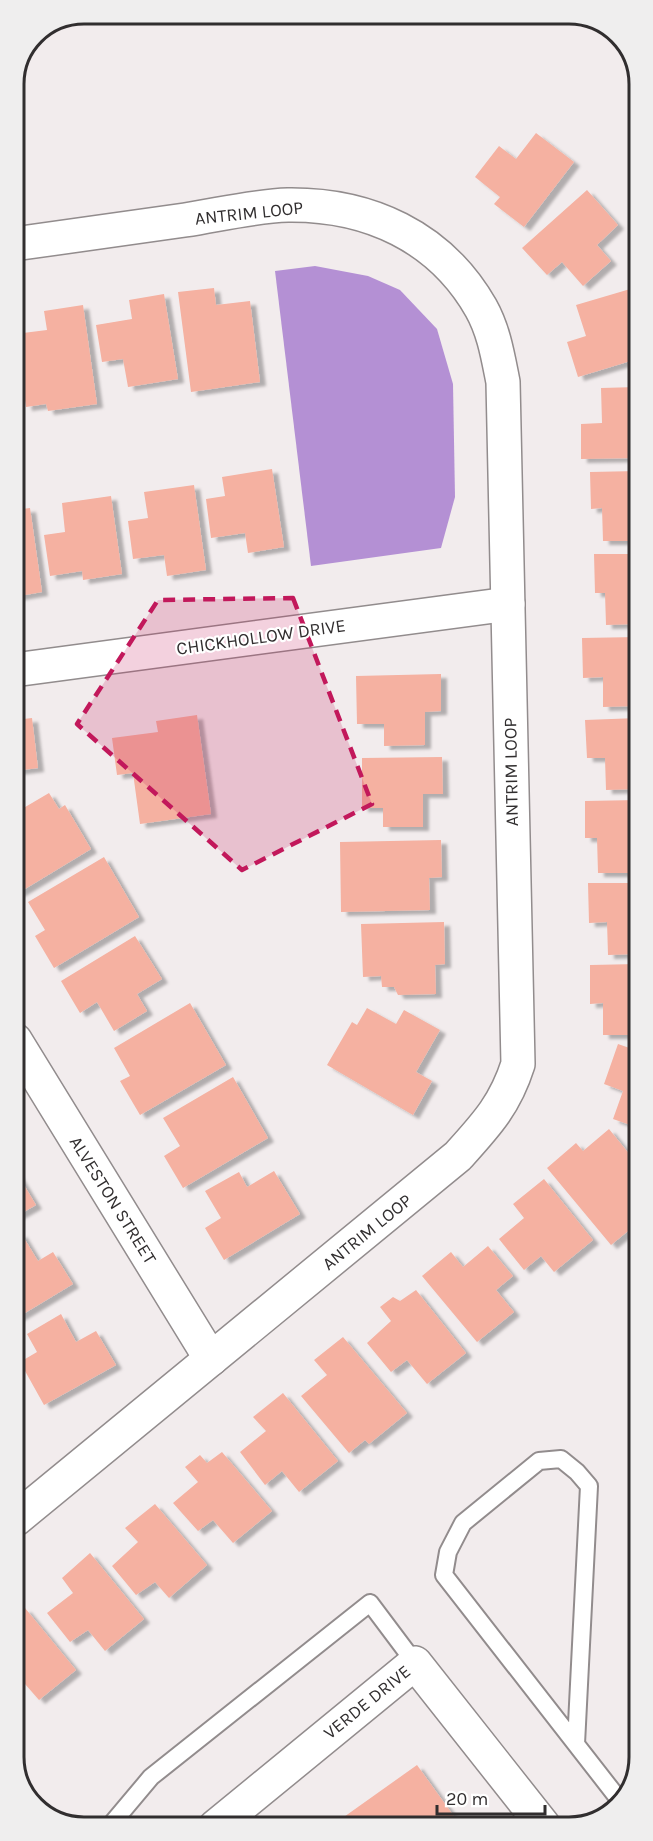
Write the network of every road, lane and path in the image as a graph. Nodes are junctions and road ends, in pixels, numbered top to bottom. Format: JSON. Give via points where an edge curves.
{"nodes":[{"id":1,"x":24,"y":243,"type":"edge"},
{"id":2,"x":508,"y":604,"type":"junction"},
{"id":3,"x":24,"y":669,"type":"edge"},
{"id":4,"x":24,"y":1056,"type":"edge"},
{"id":5,"x":211,"y":1359,"type":"junction"},
{"id":6,"x":24,"y":1512,"type":"edge"},
{"id":7,"x":416,"y":1663,"type":"junction"},
{"id":8,"x":576,"y":1744,"type":"junction"},
{"id":9,"x":615,"y":1794,"type":"edge"},
{"id":10,"x":117,"y":1817,"type":"edge"},
{"id":11,"x":227,"y":1817,"type":"edge"},
{"id":12,"x":537,"y":1817,"type":"edge"}],
"edges":[{"from":1,"to":2,"type":"street","name":"ANTRIM LOOP","via":[[286,205],[339,207],[372,216],[426,246],[455,270],[482,309],[495,343],[503,382]]},
{"from":2,"to":3,"type":"street","name":"CHICKHOLLOW DRIVE"},
{"from":2,"to":5,"type":"street","name":"ANTRIM LOOP","via":[[518,1064],[509,1092],[458,1156]]},
{"from":4,"to":5,"type":"street","name":"ALVESTON STREET"},
{"from":5,"to":6,"type":"street","name":"ANTRIM LOOP"},
{"from":7,"to":10,"type":"lane","via":[[370,1603],[151,1777]]},
{"from":7,"to":11,"type":"street","name":"VERDE DRIVE"},
{"from":7,"to":12,"type":"street","name":"VERDE DRIVE"},
{"from":8,"to":8,"type":"lane","via":[[444,1575],[448,1552],[463,1523],[539,1461],[561,1459],[589,1486]]},
{"from":8,"to":9,"type":"lane"}]}
